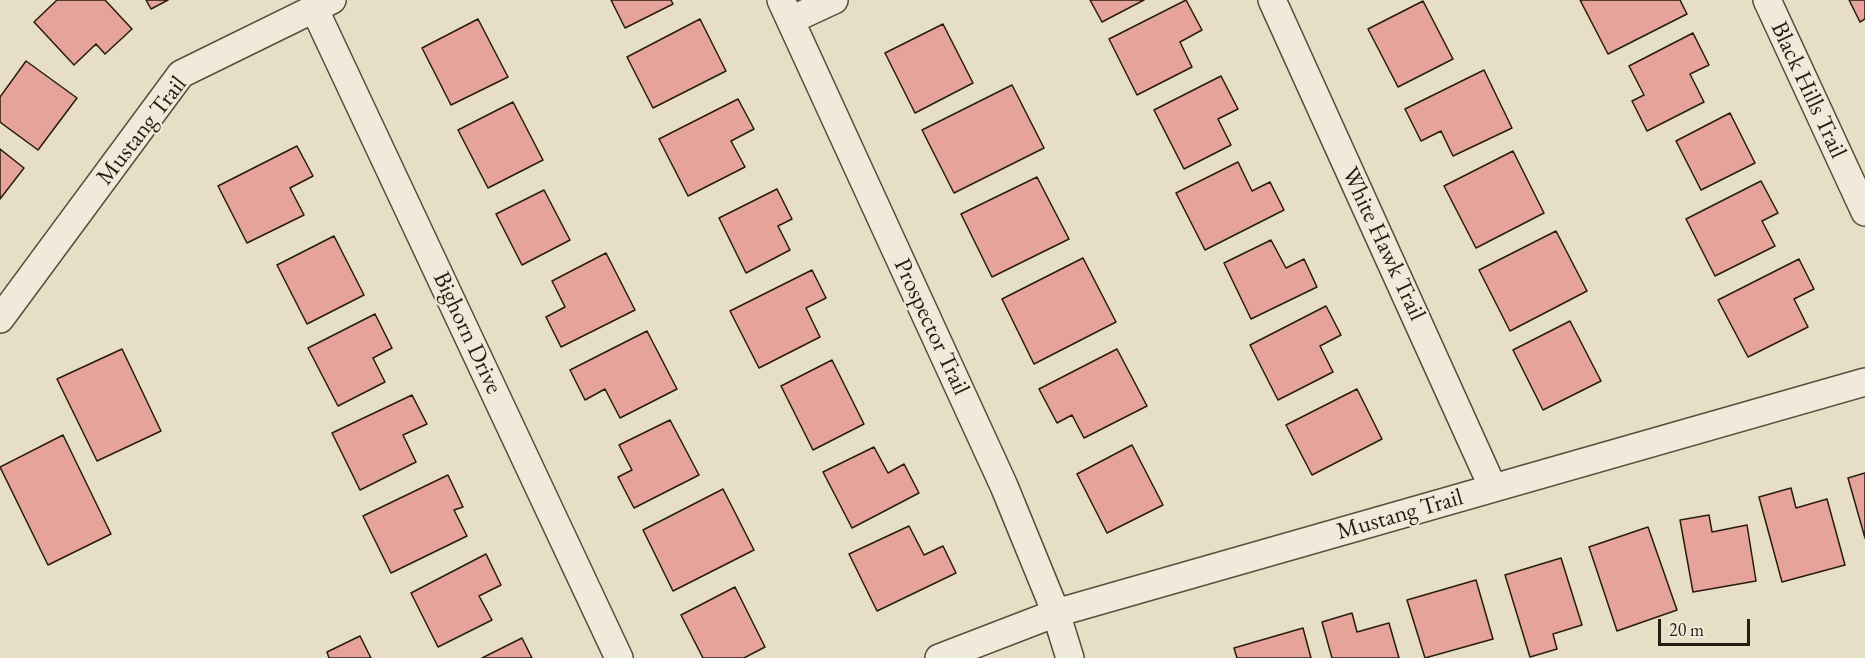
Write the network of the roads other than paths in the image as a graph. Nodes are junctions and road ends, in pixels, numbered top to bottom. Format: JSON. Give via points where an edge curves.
{"nodes":[{"id":1,"x":834,"y":0,"type":"edge"},
{"id":2,"x":1272,"y":0,"type":"edge"},
{"id":3,"x":1767,"y":0,"type":"edge"},
{"id":4,"x":323,"y":4,"type":"edge"},
{"id":5,"x":786,"y":10,"type":"edge"},
{"id":6,"x":1865,"y":212,"type":"edge"},
{"id":7,"x":0,"y":319,"type":"edge"},
{"id":8,"x":1865,"y":382,"type":"edge"},
{"id":9,"x":1493,"y":488,"type":"junction"},
{"id":10,"x":1056,"y":613,"type":"junction"},
{"id":11,"x":620,"y":658,"type":"edge"},
{"id":12,"x":939,"y":658,"type":"edge"},
{"id":13,"x":1070,"y":658,"type":"edge"}],
"edges":[{"from":1,"to":5,"type":"street"},
{"from":2,"to":9,"type":"street","name":"White Hawk Trail"},
{"from":3,"to":6,"type":"street","name":"Black Hills Trail"},
{"from":4,"to":7,"type":"street","name":"Mustang Trail","via":[[181,74]]},
{"from":4,"to":11,"type":"street","name":"Bighorn Drive"},
{"from":5,"to":10,"type":"street","name":"Prospector Trail","via":[[1004,486]]},
{"from":8,"to":9,"type":"street","name":"Mustang Trail"},
{"from":9,"to":10,"type":"street","name":"Mustang Trail"},
{"from":10,"to":12,"type":"street","name":"Mustang Trail"},
{"from":10,"to":13,"type":"street","name":"Prospector Trail"}]}
